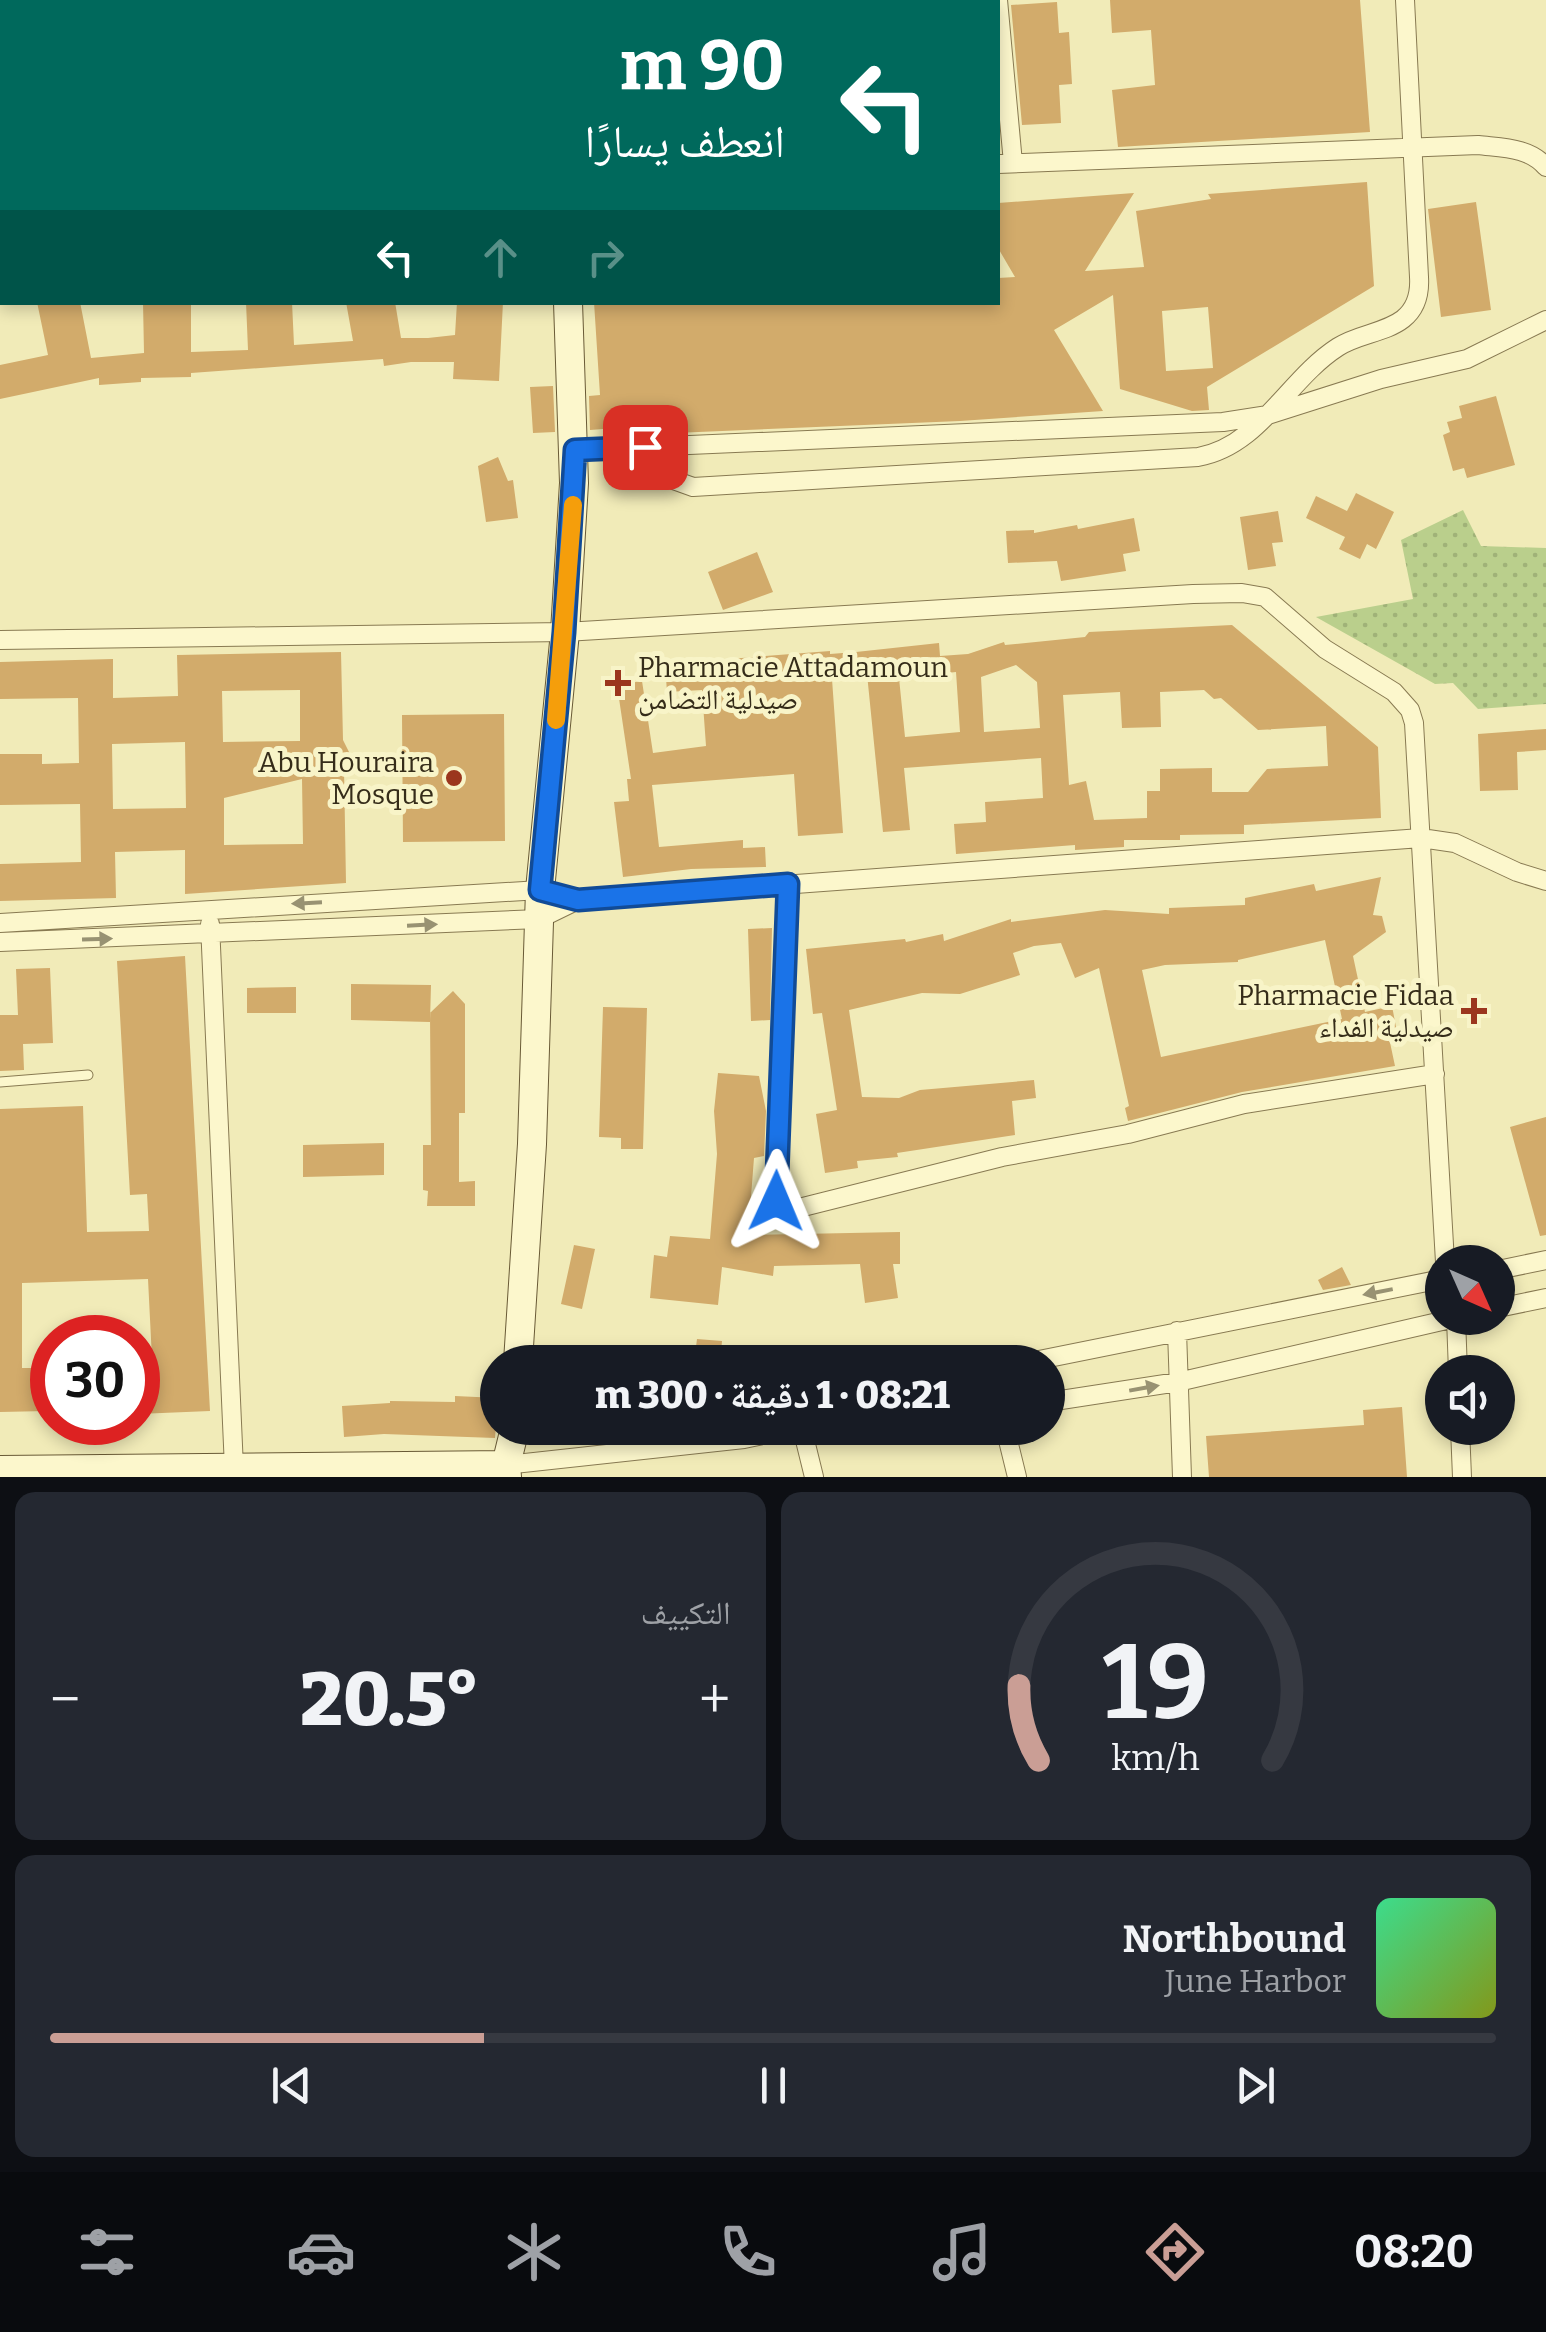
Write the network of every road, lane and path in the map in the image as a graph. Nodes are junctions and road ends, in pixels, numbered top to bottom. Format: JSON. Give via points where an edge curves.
{"nodes":[{"id":1,"x":1405,"y":0,"type":"edge"},
{"id":2,"x":1000,"y":47,"type":"edge"},
{"id":3,"x":1412,"y":146,"type":"junction"},
{"id":4,"x":1005,"y":164,"type":"edge"},
{"id":5,"x":1546,"y":167,"type":"edge"},
{"id":6,"x":568,"y":305,"type":"edge"},
{"id":7,"x":1546,"y":320,"type":"edge"},
{"id":8,"x":1268,"y":415,"type":"junction"},
{"id":9,"x":645,"y":447,"type":"junction"},
{"id":10,"x":575,"y":450,"type":"junction"},
{"id":11,"x":564,"y":632,"type":"junction"},
{"id":12,"x":0,"y":640,"type":"edge"},
{"id":13,"x":1421,"y":838,"type":"junction"},
{"id":14,"x":1546,"y":881,"type":"edge"},
{"id":15,"x":788,"y":884,"type":"junction"},
{"id":16,"x":540,"y":890,"type":"junction"},
{"id":17,"x":578,"y":900,"type":"junction"},
{"id":18,"x":210,"y":909,"type":"junction"},
{"id":19,"x":539,"y":919,"type":"junction"},
{"id":20,"x":0,"y":923,"type":"edge"},
{"id":21,"x":211,"y":934,"type":"junction"},
{"id":22,"x":0,"y":942,"type":"edge"},
{"id":23,"x":1435,"y":1074,"type":"junction"},
{"id":24,"x":88,"y":1075,"type":"dead end"},
{"id":25,"x":0,"y":1082,"type":"edge"},
{"id":26,"x":1444,"y":1245,"type":"edge"},
{"id":27,"x":1546,"y":1260,"type":"edge"},
{"id":28,"x":1515,"y":1266,"type":"edge"},
{"id":29,"x":1425,"y":1283,"type":"edge"},
{"id":30,"x":1546,"y":1298,"type":"edge"},
{"id":31,"x":1515,"y":1304,"type":"edge"},
{"id":32,"x":1425,"y":1325,"type":"edge"},
{"id":33,"x":1177,"y":1330,"type":"junction"},
{"id":34,"x":519,"y":1345,"type":"edge"},
{"id":35,"x":1065,"y":1354,"type":"edge"},
{"id":36,"x":1178,"y":1382,"type":"junction"},
{"id":37,"x":1065,"y":1399,"type":"edge"},
{"id":38,"x":511,"y":1445,"type":"edge"},
{"id":39,"x":694,"y":1445,"type":"edge"},
{"id":40,"x":804,"y":1445,"type":"edge"},
{"id":41,"x":1009,"y":1445,"type":"edge"},
{"id":42,"x":1461,"y":1445,"type":"edge"},
{"id":43,"x":234,"y":1468,"type":"junction"},
{"id":44,"x":506,"y":1471,"type":"edge"},
{"id":45,"x":10,"y":1472,"type":"edge"},
{"id":46,"x":140,"y":1473,"type":"edge"},
{"id":47,"x":814,"y":1477,"type":"edge"},
{"id":48,"x":1017,"y":1477,"type":"edge"},
{"id":49,"x":1182,"y":1477,"type":"edge"},
{"id":50,"x":1462,"y":1477,"type":"edge"}],
"edges":[{"from":1,"to":3,"type":"street"},
{"from":2,"to":4,"type":"street"},
{"from":3,"to":4,"type":"street"},
{"from":3,"to":5,"type":"street","via":[[1522,151]]},
{"from":3,"to":8,"type":"street","via":[[1420,292],[1414,307],[1392,326],[1338,347]]},
{"from":6,"to":10,"type":"street"},
{"from":7,"to":8,"type":"street","via":[[1467,359]]},
{"from":8,"to":9,"type":"street"},
{"from":8,"to":9,"type":"street","via":[[1227,448],[1198,457],[694,487],[668,478]]},
{"from":9,"to":10,"type":"street"},
{"from":10,"to":11,"type":"street"},
{"from":11,"to":12,"type":"street"},
{"from":11,"to":13,"type":"street","via":[[1254,594],[1410,710]]},
{"from":11,"to":16,"type":"street"},
{"from":13,"to":14,"type":"street","via":[[1455,844]]},
{"from":13,"to":15,"type":"street"},
{"from":13,"to":23,"type":"street"},
{"from":15,"to":17,"type":"street"},
{"from":15,"to":23,"type":"street","via":[[778,1207],[799,1208],[1244,1104]]},
{"from":16,"to":17,"type":"street"},
{"from":16,"to":18,"type":"street","one_way":true},
{"from":16,"to":19,"type":"street"},
{"from":17,"to":19,"type":"street"},
{"from":18,"to":20,"type":"street"},
{"from":18,"to":21,"type":"street"},
{"from":21,"to":19,"type":"street","one_way":true},
{"from":19,"to":34,"type":"street"},
{"from":22,"to":21,"type":"street","one_way":true},
{"from":21,"to":43,"type":"street"},
{"from":23,"to":26,"type":"street"},
{"from":24,"to":25,"type":"lane"},
{"from":27,"to":28,"type":"street"},
{"from":29,"to":33,"type":"street","one_way":true},
{"from":30,"to":31,"type":"street"},
{"from":32,"to":36,"type":"street"},
{"from":33,"to":35,"type":"street"},
{"from":33,"to":36,"type":"street"},
{"from":37,"to":36,"type":"street","one_way":true},
{"from":36,"to":49,"type":"street"},
{"from":38,"to":44,"type":"street"},
{"from":39,"to":44,"type":"street"},
{"from":40,"to":47,"type":"street"},
{"from":41,"to":48,"type":"street"},
{"from":42,"to":50,"type":"street"},
{"from":43,"to":44,"type":"street"},
{"from":43,"to":46,"type":"street"},
{"from":45,"to":46,"type":"street"}]}
